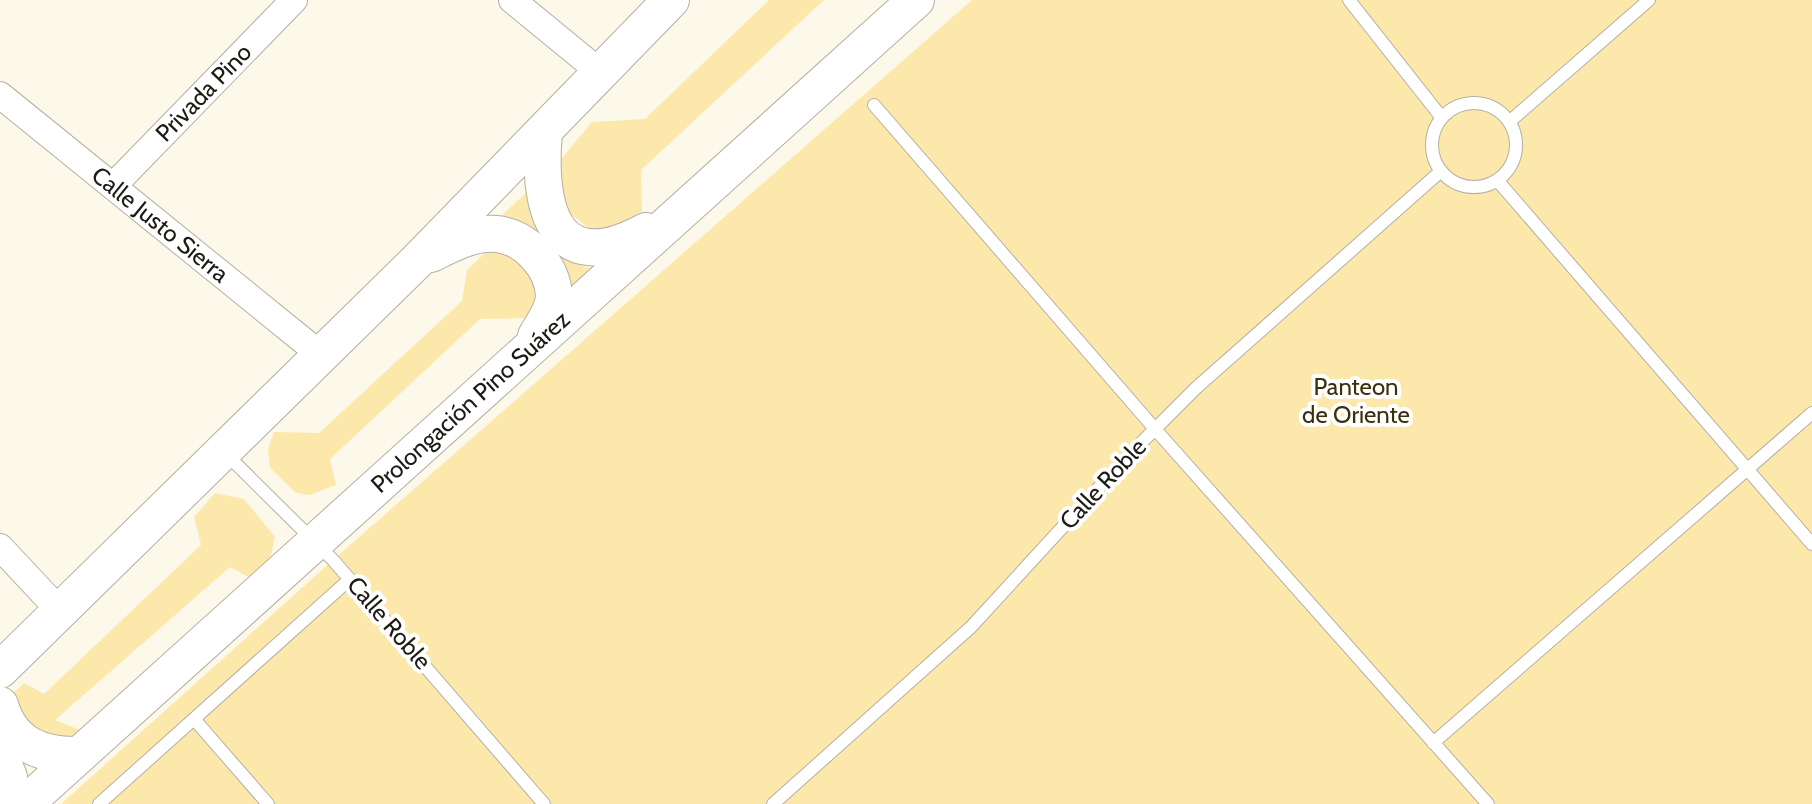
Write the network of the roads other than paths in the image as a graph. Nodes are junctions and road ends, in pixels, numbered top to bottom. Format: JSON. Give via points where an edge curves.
{"nodes":[{"id":1,"x":294,"y":0,"type":"edge"},
{"id":2,"x":512,"y":0,"type":"edge"},
{"id":3,"x":671,"y":0,"type":"edge"},
{"id":4,"x":916,"y":0,"type":"edge"},
{"id":5,"x":1349,"y":0,"type":"edge"},
{"id":6,"x":1649,"y":0,"type":"edge"},
{"id":7,"x":601,"y":73,"type":"junction"},
{"id":8,"x":0,"y":95,"type":"edge"},
{"id":9,"x":874,"y":105,"type":"dead end"},
{"id":10,"x":1442,"y":118,"type":"junction"},
{"id":11,"x":1509,"y":122,"type":"junction"},
{"id":12,"x":544,"y":132,"type":"junction"},
{"id":13,"x":1441,"y":171,"type":"junction"},
{"id":14,"x":1497,"y":180,"type":"junction"},
{"id":15,"x":113,"y":186,"type":"junction"},
{"id":16,"x":685,"y":208,"type":"junction"},
{"id":17,"x":417,"y":261,"type":"junction"},
{"id":18,"x":529,"y":347,"type":"junction"},
{"id":19,"x":321,"y":355,"type":"junction"},
{"id":20,"x":1812,"y":413,"type":"edge"},
{"id":21,"x":1155,"y":429,"type":"junction"},
{"id":22,"x":223,"y":451,"type":"junction"},
{"id":23,"x":1748,"y":468,"type":"junction"},
{"id":24,"x":312,"y":541,"type":"junction"},
{"id":25,"x":1812,"y":544,"type":"edge"},
{"id":26,"x":0,"y":547,"type":"edge"},
{"id":27,"x":350,"y":579,"type":"junction"},
{"id":28,"x":59,"y":610,"type":"junction"},
{"id":29,"x":0,"y":670,"type":"edge"},
{"id":30,"x":0,"y":705,"type":"edge"},
{"id":31,"x":194,"y":719,"type":"junction"},
{"id":32,"x":1433,"y":743,"type":"junction"},
{"id":33,"x":0,"y":755,"type":"edge"},
{"id":34,"x":79,"y":755,"type":"junction"},
{"id":35,"x":6,"y":804,"type":"edge"},
{"id":36,"x":25,"y":804,"type":"edge"},
{"id":37,"x":99,"y":804,"type":"edge"},
{"id":38,"x":268,"y":804,"type":"edge"},
{"id":39,"x":544,"y":804,"type":"edge"},
{"id":40,"x":773,"y":804,"type":"edge"},
{"id":41,"x":1488,"y":804,"type":"edge"}],
"edges":[{"from":1,"to":15,"type":"street","name":"Privada Pino"},
{"from":2,"to":7,"type":"street"},
{"from":3,"to":7,"type":"main road"},
{"from":4,"to":16,"type":"main road","name":"Prolongación Pino Suárez"},
{"from":5,"to":10,"type":"lane"},
{"from":6,"to":11,"type":"lane"},
{"from":7,"to":12,"type":"main road"},
{"from":8,"to":15,"type":"street","name":"Calle Justo Sierra"},
{"from":9,"to":21,"type":"lane"},
{"from":10,"to":11,"type":"lane","via":[[1476,103],[1500,112]]},
{"from":10,"to":13,"type":"lane","via":[[1432,145]]},
{"from":11,"to":14,"type":"lane","via":[[1516,153]]},
{"from":12,"to":16,"type":"main road","via":[[542,192],[549,215],[573,241],[606,248]]},
{"from":12,"to":17,"type":"main road"},
{"from":13,"to":14,"type":"lane","via":[[1467,186]]},
{"from":13,"to":21,"type":"lane","name":"Calle Roble"},
{"from":14,"to":23,"type":"lane"},
{"from":15,"to":19,"type":"street","name":"Calle Justo Sierra"},
{"from":16,"to":18,"type":"main road","name":"Prolongación Pino Suárez"},
{"from":17,"to":18,"type":"main road","via":[[472,236],[512,237],[531,249],[551,278],[554,298]]},
{"from":17,"to":19,"type":"main road"},
{"from":18,"to":24,"type":"main road","name":"Prolongación Pino Suárez"},
{"from":19,"to":22,"type":"main road"},
{"from":20,"to":23,"type":"lane"},
{"from":21,"to":32,"type":"lane"},
{"from":21,"to":40,"type":"lane","name":"Calle Roble","via":[[971,627]]},
{"from":22,"to":24,"type":"lane","name":"Calle Roble"},
{"from":22,"to":28,"type":"main road"},
{"from":23,"to":25,"type":"lane"},
{"from":23,"to":32,"type":"lane"},
{"from":24,"to":27,"type":"lane","name":"Calle Roble"},
{"from":24,"to":34,"type":"main road","name":"Prolongación Pino Suárez"},
{"from":26,"to":28,"type":"street"},
{"from":27,"to":31,"type":"lane"},
{"from":27,"to":39,"type":"lane","name":"Calle Roble"},
{"from":28,"to":29,"type":"main road"},
{"from":30,"to":34,"type":"main road","via":[[11,730],[26,745],[49,754]]},
{"from":31,"to":37,"type":"lane"},
{"from":31,"to":38,"type":"lane"},
{"from":32,"to":41,"type":"lane"},
{"from":33,"to":35,"type":"main road","via":[[9,777]]},
{"from":34,"to":36,"type":"main road","name":"Prolongación Pino Suárez"}]}
